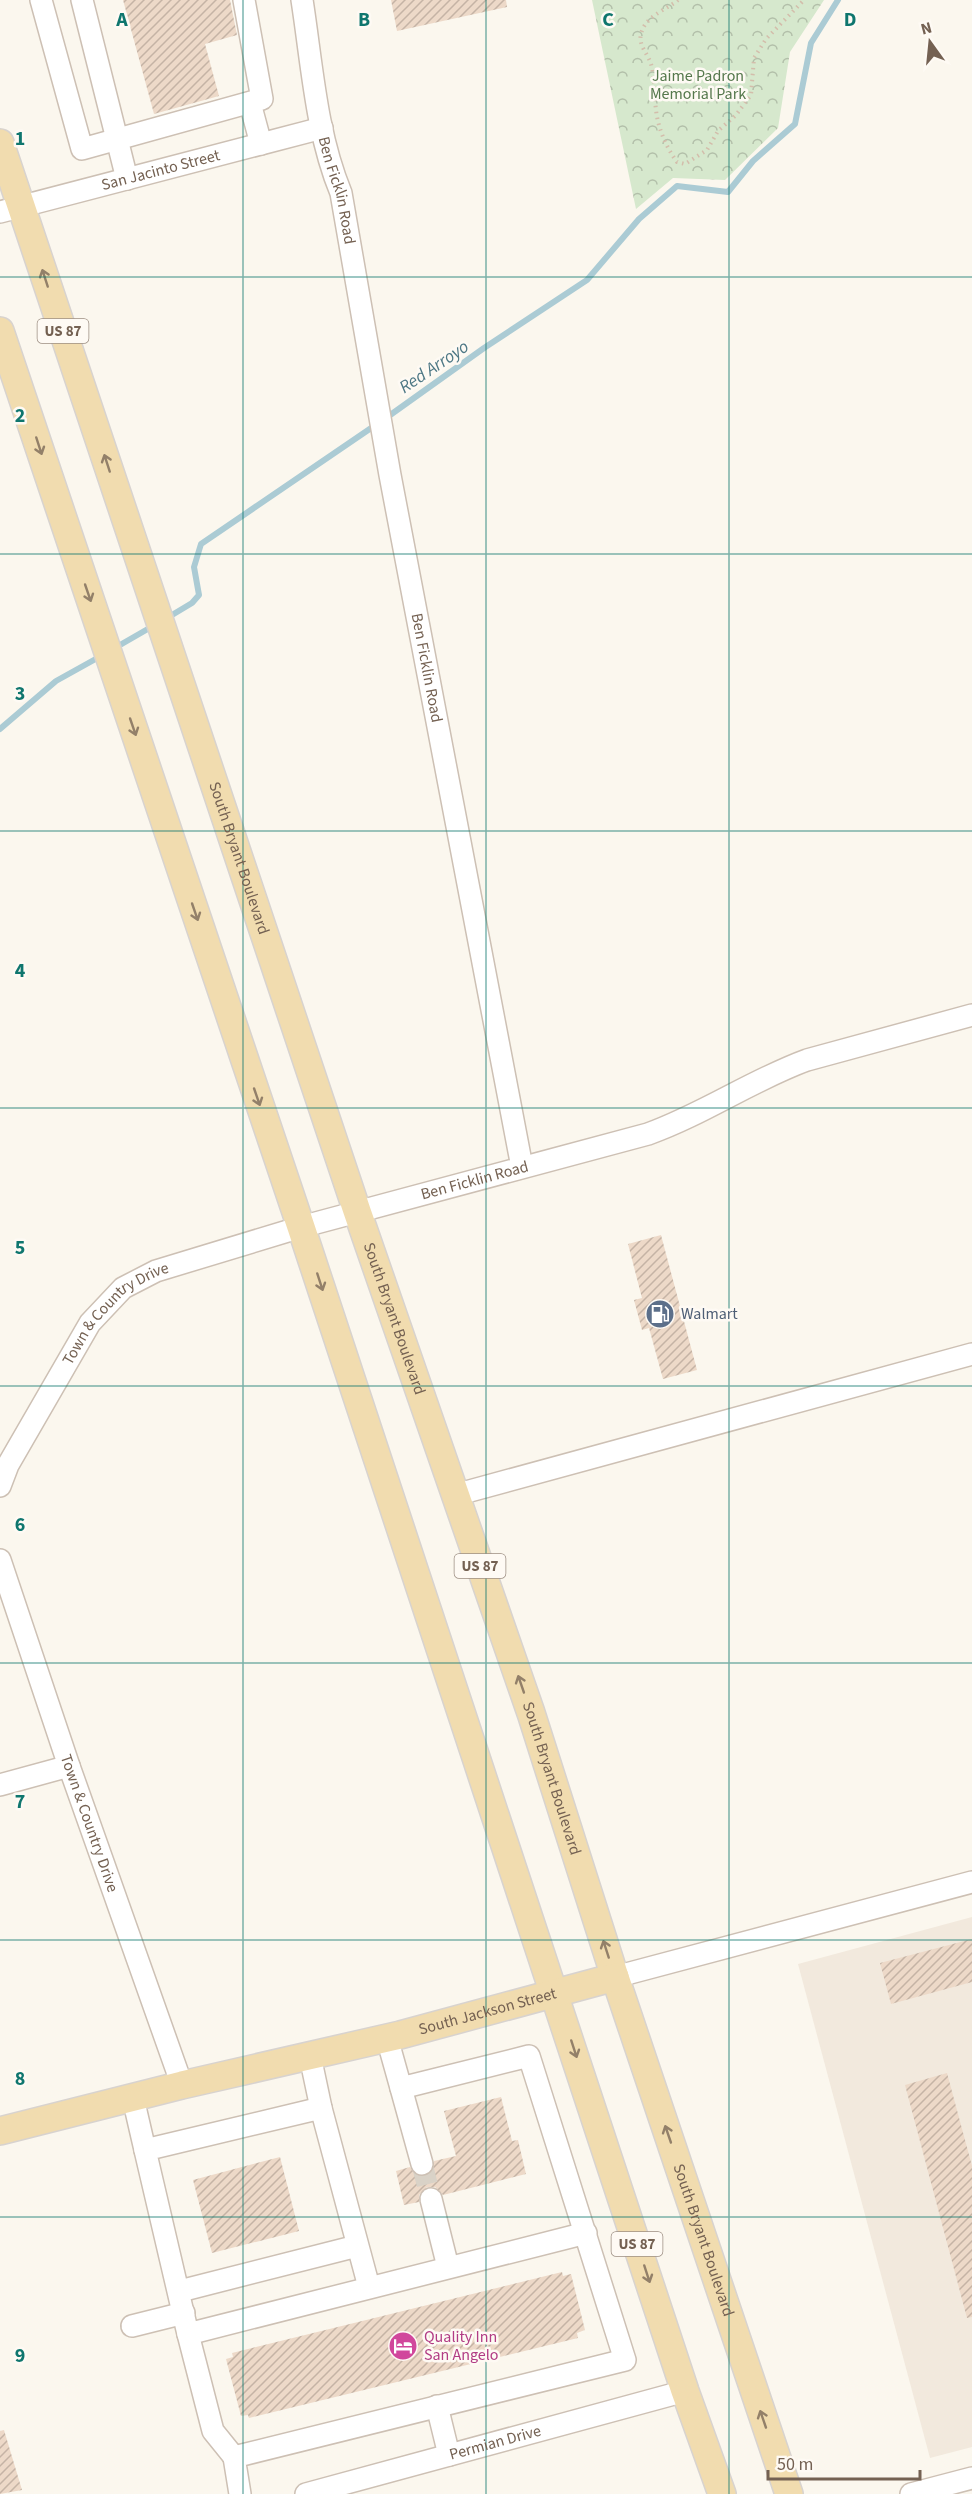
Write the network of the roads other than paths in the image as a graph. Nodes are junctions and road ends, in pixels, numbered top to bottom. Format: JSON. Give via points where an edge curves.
{"nodes":[{"id":1,"x":41,"y":0,"type":"edge"},
{"id":2,"x":82,"y":0,"type":"edge"},
{"id":3,"x":244,"y":0,"type":"edge"},
{"id":4,"x":302,"y":0,"type":"edge"},
{"id":5,"x":250,"y":103,"type":"junction"},
{"id":6,"x":322,"y":128,"type":"junction"},
{"id":7,"x":117,"y":140,"type":"junction"},
{"id":8,"x":0,"y":143,"type":"edge"},
{"id":9,"x":261,"y":144,"type":"junction"},
{"id":10,"x":127,"y":179,"type":"junction"},
{"id":11,"x":11,"y":209,"type":"edge"},
{"id":12,"x":0,"y":331,"type":"edge"},
{"id":13,"x":7,"y":374,"type":"edge"},
{"id":14,"x":972,"y":1015,"type":"edge"},
{"id":15,"x":522,"y":1167,"type":"junction"},
{"id":16,"x":357,"y":1212,"type":"junction"},
{"id":17,"x":301,"y":1227,"type":"junction"},
{"id":18,"x":972,"y":1354,"type":"edge"},
{"id":19,"x":0,"y":1486,"type":"edge"},
{"id":20,"x":455,"y":1495,"type":"junction"},
{"id":21,"x":0,"y":1560,"type":"edge"},
{"id":22,"x":69,"y":1766,"type":"junction"},
{"id":23,"x":0,"y":1785,"type":"edge"},
{"id":24,"x":972,"y":1882,"type":"edge"},
{"id":25,"x":615,"y":1977,"type":"junction"},
{"id":26,"x":555,"y":1993,"type":"junction"},
{"id":27,"x":387,"y":2038,"type":"junction"},
{"id":28,"x":310,"y":2056,"type":"junction"},
{"id":29,"x":182,"y":2085,"type":"junction"},
{"id":30,"x":401,"y":2088,"type":"junction"},
{"id":31,"x":133,"y":2098,"type":"junction"},
{"id":32,"x":321,"y":2108,"type":"junction"},
{"id":33,"x":0,"y":2131,"type":"edge"},
{"id":34,"x":145,"y":2150,"type":"junction"},
{"id":35,"x":422,"y":2164,"type":"tunnel mouth"},
{"id":36,"x":431,"y":2199,"type":"tunnel mouth"},
{"id":37,"x":586,"y":2233,"type":"junction"},
{"id":38,"x":357,"y":2246,"type":"junction"},
{"id":39,"x":448,"y":2267,"type":"junction"},
{"id":40,"x":369,"y":2288,"type":"junction"},
{"id":41,"x":180,"y":2291,"type":"junction"},
{"id":42,"x":184,"y":2313,"type":"junction"},
{"id":43,"x":132,"y":2326,"type":"dead end"},
{"id":44,"x":188,"y":2334,"type":"junction"},
{"id":45,"x":685,"y":2391,"type":"junction"},
{"id":46,"x":437,"y":2406,"type":"junction"},
{"id":47,"x":449,"y":2455,"type":"junction"},
{"id":48,"x":234,"y":2457,"type":"junction"},
{"id":49,"x":972,"y":2478,"type":"edge"},
{"id":50,"x":240,"y":2494,"type":"edge"},
{"id":51,"x":306,"y":2494,"type":"edge"},
{"id":52,"x":722,"y":2494,"type":"edge"},
{"id":53,"x":789,"y":2494,"type":"edge"},
{"id":54,"x":911,"y":2494,"type":"edge"}],
"edges":[{"from":1,"to":7,"type":"street","via":[[82,149]]},
{"from":2,"to":7,"type":"street"},
{"from":3,"to":5,"type":"street","via":[[262,99]]},
{"from":4,"to":6,"type":"street","name":"Ben Ficklin Road"},
{"from":5,"to":7,"type":"street"},
{"from":5,"to":9,"type":"street"},
{"from":6,"to":9,"type":"street","name":"San Jacinto Street"},
{"from":6,"to":15,"type":"street","name":"Ben Ficklin Road","via":[[329,165],[341,193],[390,475]]},
{"from":7,"to":10,"type":"street"},
{"from":8,"to":11,"type":"main road","name":"South Bryant Boulevard","number":"US 87"},
{"from":9,"to":10,"type":"street","name":"San Jacinto Street"},
{"from":10,"to":11,"type":"street","name":"San Jacinto Street"},
{"from":16,"to":11,"type":"main road","name":"South Bryant Boulevard","number":"US 87","one_way":true,"via":[[125,519]]},
{"from":12,"to":13,"type":"main road","number":"US 87"},
{"from":13,"to":17,"type":"main road","number":"US 87","one_way":true,"via":[[69,537]]},
{"from":14,"to":15,"type":"street","via":[[796,1064],[666,1127]]},
{"from":15,"to":16,"type":"street","name":"Ben Ficklin Road"},
{"from":16,"to":17,"type":"street","name":"Ben Ficklin Road"},
{"from":16,"to":20,"type":"main road","name":"South Bryant Boulevard","number":"US 87"},
{"from":17,"to":19,"type":"street","name":"Town & Country Drive","via":[[156,1272],[123,1288],[90,1323],[8,1465]]},
{"from":17,"to":26,"type":"main road","number":"US 87","one_way":true},
{"from":18,"to":20,"type":"street"},
{"from":25,"to":20,"type":"main road","name":"South Bryant Boulevard","number":"US 87","one_way":true,"via":[[531,1713]]},
{"from":21,"to":22,"type":"street","name":"Town & Country Drive"},
{"from":22,"to":23,"type":"street"},
{"from":22,"to":29,"type":"street","name":"Town & Country Drive"},
{"from":24,"to":25,"type":"street","name":"South Jackson Street"},
{"from":25,"to":26,"type":"main road","name":"South Jackson Street"},
{"from":53,"to":25,"type":"main road","name":"South Bryant Boulevard","number":"US 87","one_way":true},
{"from":26,"to":27,"type":"main road","name":"South Jackson Street"},
{"from":26,"to":45,"type":"main road","number":"US 87","one_way":true},
{"from":27,"to":28,"type":"main road","name":"South Jackson Street"},
{"from":27,"to":30,"type":"street"},
{"from":28,"to":29,"type":"main road","name":"South Jackson Street"},
{"from":28,"to":32,"type":"street"},
{"from":29,"to":31,"type":"main road","name":"South Jackson Street"},
{"from":30,"to":35,"type":"street"},
{"from":30,"to":37,"type":"street","via":[[529,2056]]},
{"from":31,"to":33,"type":"main road","name":"South Jackson Street"},
{"from":31,"to":34,"type":"street"},
{"from":32,"to":34,"type":"street"},
{"from":32,"to":38,"type":"street"},
{"from":34,"to":41,"type":"street"},
{"from":36,"to":39,"type":"street"},
{"from":37,"to":39,"type":"street"},
{"from":37,"to":46,"type":"street","via":[[625,2360]]},
{"from":38,"to":40,"type":"street"},
{"from":38,"to":41,"type":"street"},
{"from":39,"to":40,"type":"street"},
{"from":40,"to":44,"type":"street"},
{"from":41,"to":42,"type":"street"},
{"from":42,"to":43,"type":"street"},
{"from":42,"to":44,"type":"street"},
{"from":44,"to":48,"type":"street","via":[[213,2431]]},
{"from":45,"to":47,"type":"street","name":"Permian Drive"},
{"from":45,"to":52,"type":"main road","number":"US 87"},
{"from":46,"to":47,"type":"street"},
{"from":46,"to":48,"type":"street"},
{"from":47,"to":51,"type":"street","name":"Permian Drive"},
{"from":48,"to":50,"type":"street"},
{"from":49,"to":54,"type":"street"}]}
